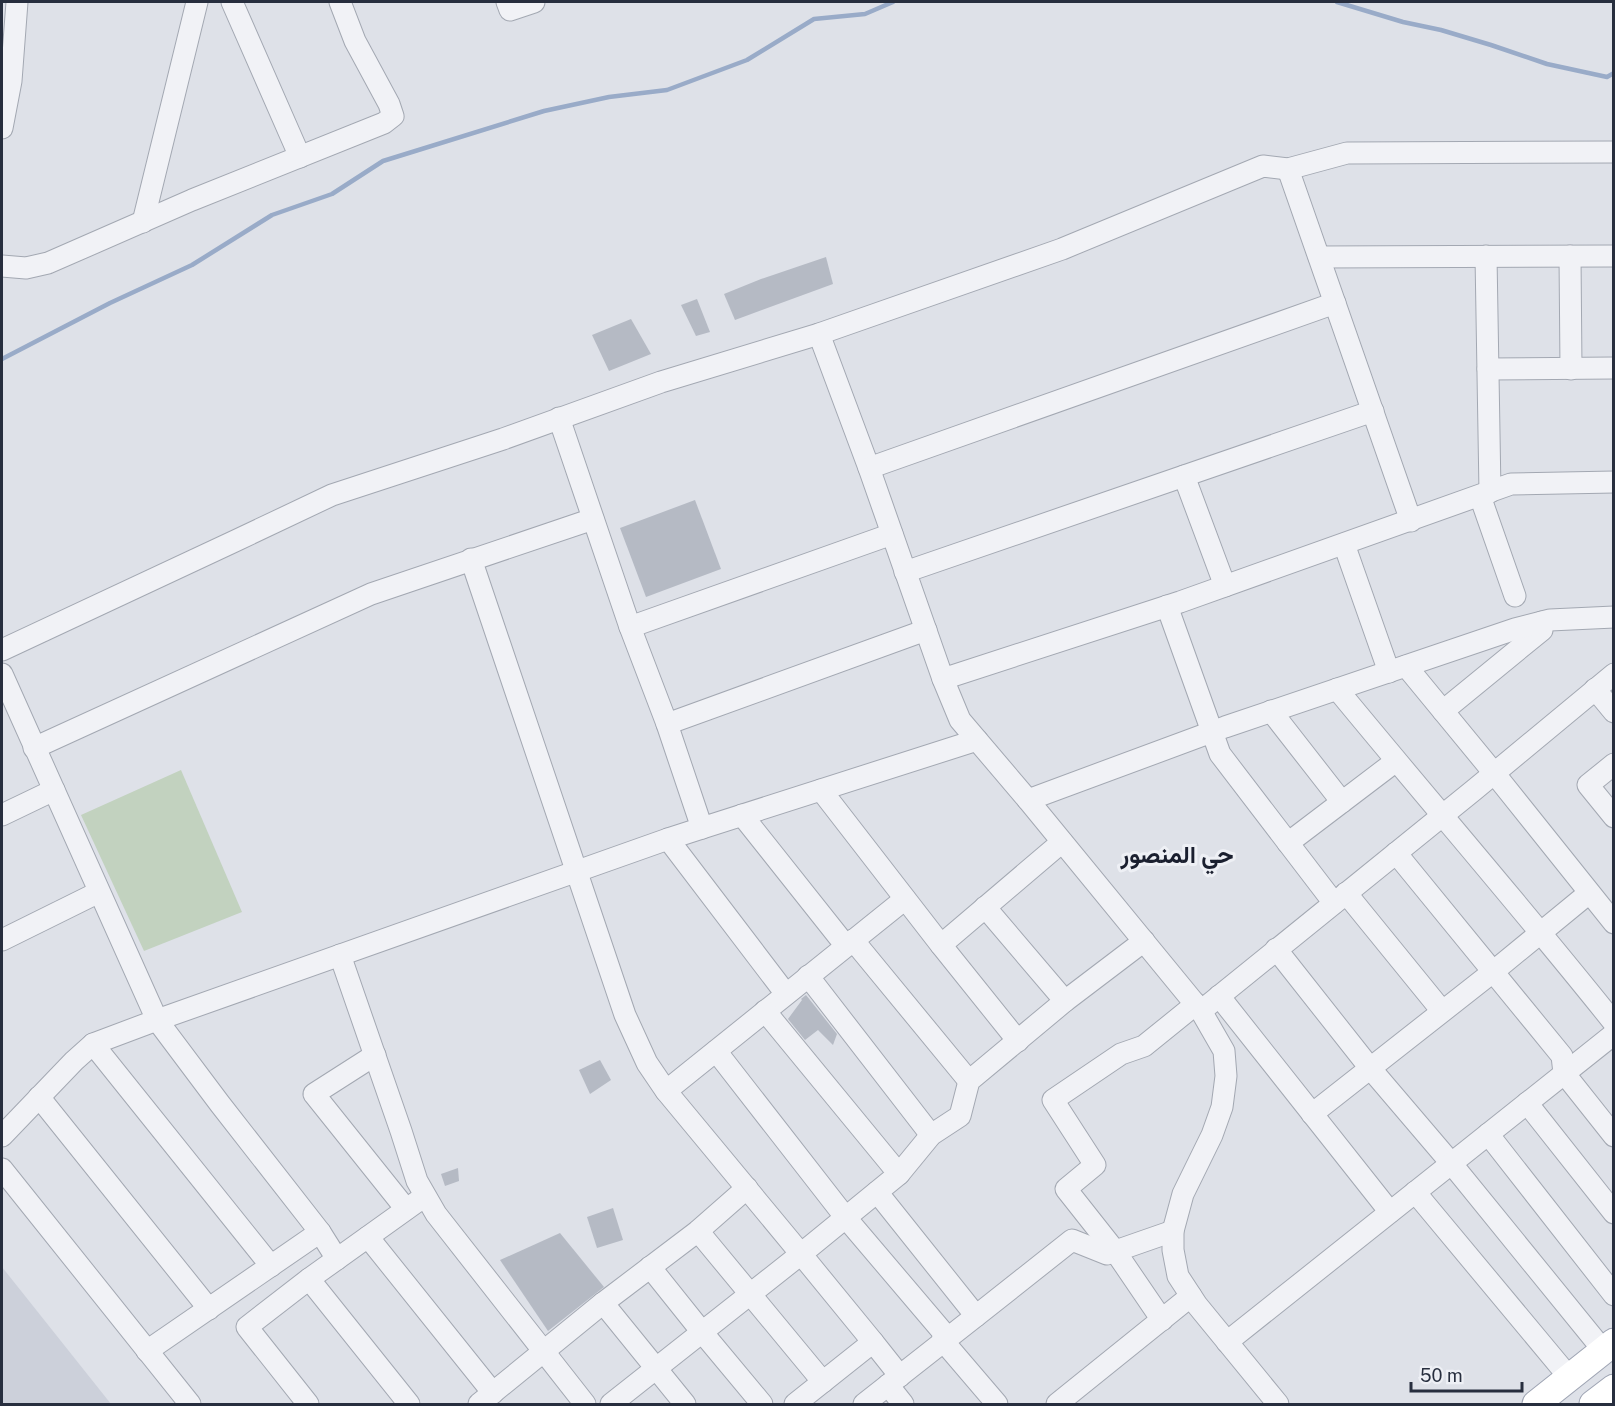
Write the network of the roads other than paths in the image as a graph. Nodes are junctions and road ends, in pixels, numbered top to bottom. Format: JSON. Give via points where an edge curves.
{"nodes":[{"id":1,"x":17,"y":2,"type":"edge"},
{"id":2,"x":197,"y":2,"type":"edge"},
{"id":3,"x":232,"y":2,"type":"edge"},
{"id":4,"x":340,"y":2,"type":"edge"},
{"id":5,"x":507,"y":2,"type":"edge"},
{"id":6,"x":534,"y":2,"type":"edge"},
{"id":7,"x":7,"y":63,"type":"edge"},
{"id":8,"x":2,"y":128,"type":"edge"},
{"id":9,"x":1614,"y":152,"type":"edge"},
{"id":10,"x":300,"y":157,"type":"junction"},
{"id":11,"x":1288,"y":169,"type":"junction"},
{"id":12,"x":144,"y":222,"type":"junction"},
{"id":13,"x":1486,"y":256,"type":"junction"},
{"id":14,"x":1570,"y":256,"type":"junction"},
{"id":15,"x":1614,"y":256,"type":"edge"},
{"id":16,"x":1319,"y":257,"type":"junction"},
{"id":17,"x":2,"y":266,"type":"edge"},
{"id":18,"x":1335,"y":303,"type":"junction"},
{"id":19,"x":819,"y":334,"type":"junction"},
{"id":20,"x":1614,"y":368,"type":"edge"},
{"id":21,"x":1488,"y":369,"type":"junction"},
{"id":22,"x":1571,"y":369,"type":"junction"},
{"id":23,"x":1373,"y":411,"type":"junction"},
{"id":24,"x":559,"y":418,"type":"junction"},
{"id":25,"x":869,"y":468,"type":"junction"},
{"id":26,"x":1184,"y":476,"type":"junction"},
{"id":27,"x":1614,"y":482,"type":"edge"},
{"id":28,"x":1485,"y":494,"type":"junction"},
{"id":29,"x":593,"y":519,"type":"junction"},
{"id":30,"x":1411,"y":521,"type":"junction"},
{"id":31,"x":892,"y":534,"type":"junction"},
{"id":32,"x":1344,"y":544,"type":"junction"},
{"id":33,"x":471,"y":559,"type":"junction"},
{"id":34,"x":905,"y":572,"type":"junction"},
{"id":35,"x":1224,"y":586,"type":"junction"},
{"id":36,"x":1515,"y":596,"type":"dead end"},
{"id":37,"x":1167,"y":606,"type":"junction"},
{"id":38,"x":1614,"y":617,"type":"edge"},
{"id":39,"x":1542,"y":622,"type":"junction"},
{"id":40,"x":630,"y":627,"type":"junction"},
{"id":41,"x":926,"y":630,"type":"junction"},
{"id":42,"x":2,"y":650,"type":"edge"},
{"id":43,"x":1397,"y":669,"type":"junction"},
{"id":44,"x":2,"y":674,"type":"edge"},
{"id":45,"x":1614,"y":674,"type":"edge"},
{"id":46,"x":943,"y":679,"type":"junction"},
{"id":47,"x":1337,"y":689,"type":"junction"},
{"id":48,"x":1595,"y":689,"type":"junction"},
{"id":49,"x":1271,"y":711,"type":"junction"},
{"id":50,"x":1443,"y":711,"type":"junction"},
{"id":51,"x":1614,"y":712,"type":"edge"},
{"id":52,"x":667,"y":724,"type":"junction"},
{"id":53,"x":1211,"y":732,"type":"junction"},
{"id":54,"x":977,"y":740,"type":"junction"},
{"id":55,"x":34,"y":748,"type":"junction"},
{"id":56,"x":1396,"y":761,"type":"junction"},
{"id":57,"x":1614,"y":764,"type":"edge"},
{"id":58,"x":1494,"y":773,"type":"junction"},
{"id":59,"x":54,"y":790,"type":"junction"},
{"id":60,"x":821,"y":790,"type":"junction"},
{"id":61,"x":1028,"y":800,"type":"junction"},
{"id":62,"x":1342,"y":802,"type":"junction"},
{"id":63,"x":2,"y":815,"type":"edge"},
{"id":64,"x":742,"y":815,"type":"junction"},
{"id":65,"x":1442,"y":816,"type":"junction"},
{"id":66,"x":1614,"y":817,"type":"edge"},
{"id":67,"x":702,"y":828,"type":"junction"},
{"id":68,"x":668,"y":838,"type":"junction"},
{"id":69,"x":1062,"y":842,"type":"junction"},
{"id":70,"x":1288,"y":843,"type":"junction"},
{"id":71,"x":1396,"y":853,"type":"junction"},
{"id":72,"x":576,"y":872,"type":"junction"},
{"id":73,"x":99,"y":892,"type":"junction"},
{"id":74,"x":1589,"y":893,"type":"junction"},
{"id":75,"x":1340,"y":898,"type":"junction"},
{"id":76,"x":905,"y":899,"type":"junction"},
{"id":77,"x":985,"y":908,"type":"junction"},
{"id":78,"x":1614,"y":923,"type":"edge"},
{"id":79,"x":1541,"y":933,"type":"junction"},
{"id":80,"x":2,"y":940,"type":"edge"},
{"id":81,"x":1144,"y":941,"type":"junction"},
{"id":82,"x":850,"y":943,"type":"junction"},
{"id":83,"x":941,"y":945,"type":"junction"},
{"id":84,"x":1276,"y":949,"type":"junction"},
{"id":85,"x":340,"y":955,"type":"junction"},
{"id":86,"x":1494,"y":971,"type":"junction"},
{"id":87,"x":808,"y":976,"type":"junction"},
{"id":88,"x":786,"y":994,"type":"junction"},
{"id":89,"x":1219,"y":996,"type":"junction"},
{"id":90,"x":1065,"y":1001,"type":"junction"},
{"id":91,"x":1198,"y":1007,"type":"junction"},
{"id":92,"x":765,"y":1011,"type":"junction"},
{"id":93,"x":1442,"y":1011,"type":"junction"},
{"id":94,"x":157,"y":1020,"type":"junction"},
{"id":95,"x":1614,"y":1023,"type":"edge"},
{"id":96,"x":1614,"y":1034,"type":"edge"},
{"id":97,"x":1018,"y":1041,"type":"junction"},
{"id":98,"x":93,"y":1044,"type":"junction"},
{"id":99,"x":716,"y":1051,"type":"junction"},
{"id":100,"x":375,"y":1055,"type":"junction"},
{"id":101,"x":1370,"y":1068,"type":"junction"},
{"id":102,"x":1564,"y":1073,"type":"junction"},
{"id":103,"x":969,"y":1081,"type":"junction"},
{"id":104,"x":666,"y":1091,"type":"junction"},
{"id":105,"x":39,"y":1097,"type":"junction"},
{"id":106,"x":1527,"y":1103,"type":"junction"},
{"id":107,"x":1312,"y":1114,"type":"junction"},
{"id":108,"x":1488,"y":1134,"type":"junction"},
{"id":109,"x":931,"y":1135,"type":"junction"},
{"id":110,"x":2,"y":1136,"type":"edge"},
{"id":111,"x":1614,"y":1136,"type":"edge"},
{"id":112,"x":1451,"y":1163,"type":"junction"},
{"id":113,"x":2,"y":1169,"type":"edge"},
{"id":114,"x":899,"y":1174,"type":"junction"},
{"id":115,"x":747,"y":1188,"type":"junction"},
{"id":116,"x":877,"y":1192,"type":"junction"},
{"id":117,"x":1415,"y":1192,"type":"junction"},
{"id":118,"x":425,"y":1195,"type":"junction"},
{"id":119,"x":406,"y":1209,"type":"junction"},
{"id":120,"x":1390,"y":1212,"type":"junction"},
{"id":121,"x":1614,"y":1213,"type":"edge"},
{"id":122,"x":846,"y":1218,"type":"junction"},
{"id":123,"x":698,"y":1231,"type":"junction"},
{"id":124,"x":1173,"y":1231,"type":"junction"},
{"id":125,"x":320,"y":1232,"type":"junction"},
{"id":126,"x":368,"y":1237,"type":"junction"},
{"id":127,"x":1114,"y":1251,"type":"junction"},
{"id":128,"x":801,"y":1254,"type":"junction"},
{"id":129,"x":337,"y":1259,"type":"junction"},
{"id":130,"x":271,"y":1266,"type":"junction"},
{"id":131,"x":650,"y":1267,"type":"junction"},
{"id":132,"x":309,"y":1279,"type":"junction"},
{"id":133,"x":751,"y":1294,"type":"junction"},
{"id":134,"x":1614,"y":1295,"type":"edge"},
{"id":135,"x":1191,"y":1296,"type":"junction"},
{"id":136,"x":603,"y":1303,"type":"junction"},
{"id":137,"x":209,"y":1309,"type":"junction"},
{"id":138,"x":976,"y":1316,"type":"junction"},
{"id":139,"x":1162,"y":1320,"type":"junction"},
{"id":140,"x":702,"y":1332,"type":"junction"},
{"id":141,"x":873,"y":1342,"type":"junction"},
{"id":142,"x":944,"y":1342,"type":"junction"},
{"id":143,"x":1227,"y":1342,"type":"junction"},
{"id":144,"x":1608,"y":1346,"type":"edge"},
{"id":145,"x":147,"y":1351,"type":"junction"},
{"id":146,"x":544,"y":1353,"type":"junction"},
{"id":147,"x":656,"y":1369,"type":"junction"},
{"id":148,"x":1569,"y":1377,"type":"junction"},
{"id":149,"x":894,"y":1381,"type":"junction"},
{"id":150,"x":823,"y":1382,"type":"junction"},
{"id":151,"x":1614,"y":1388,"type":"edge"},
{"id":152,"x":486,"y":1399,"type":"edge"},
{"id":153,"x":803,"y":1402,"type":"edge"},
{"id":154,"x":190,"y":1404,"type":"edge"},
{"id":155,"x":308,"y":1404,"type":"edge"},
{"id":156,"x":409,"y":1404,"type":"edge"},
{"id":157,"x":585,"y":1404,"type":"edge"},
{"id":158,"x":611,"y":1404,"type":"edge"},
{"id":159,"x":685,"y":1404,"type":"edge"},
{"id":160,"x":762,"y":1404,"type":"edge"},
{"id":161,"x":864,"y":1404,"type":"edge"},
{"id":162,"x":903,"y":1404,"type":"edge"},
{"id":163,"x":997,"y":1404,"type":"edge"},
{"id":164,"x":1057,"y":1404,"type":"edge"},
{"id":165,"x":1278,"y":1404,"type":"edge"},
{"id":166,"x":1536,"y":1404,"type":"edge"},
{"id":167,"x":1593,"y":1404,"type":"edge"}],
"edges":[{"from":1,"to":7,"type":"street"},
{"from":2,"to":12,"type":"street"},
{"from":3,"to":10,"type":"street"},
{"from":4,"to":10,"type":"street","via":[[393,116]]},
{"from":5,"to":6,"type":"street","via":[[510,10]]},
{"from":7,"to":8,"type":"street","via":[[11,81]]},
{"from":9,"to":11,"type":"street","via":[[1347,153]]},
{"from":10,"to":12,"type":"street"},
{"from":11,"to":16,"type":"street"},
{"from":11,"to":19,"type":"street","via":[[1263,166],[1062,249]]},
{"from":12,"to":17,"type":"street","via":[[48,263],[26,268]]},
{"from":13,"to":14,"type":"street"},
{"from":13,"to":16,"type":"street"},
{"from":13,"to":21,"type":"street"},
{"from":14,"to":15,"type":"street"},
{"from":14,"to":22,"type":"street"},
{"from":16,"to":18,"type":"street"},
{"from":18,"to":23,"type":"street"},
{"from":18,"to":25,"type":"street"},
{"from":19,"to":24,"type":"street"},
{"from":19,"to":25,"type":"street"},
{"from":20,"to":22,"type":"street"},
{"from":21,"to":22,"type":"street"},
{"from":21,"to":28,"type":"street"},
{"from":23,"to":26,"type":"street"},
{"from":23,"to":30,"type":"street"},
{"from":24,"to":29,"type":"street"},
{"from":24,"to":42,"type":"street","via":[[332,495]]},
{"from":25,"to":31,"type":"street"},
{"from":26,"to":34,"type":"street"},
{"from":26,"to":35,"type":"street"},
{"from":27,"to":28,"type":"street","via":[[1511,484]]},
{"from":28,"to":30,"type":"street"},
{"from":28,"to":36,"type":"street"},
{"from":29,"to":33,"type":"street"},
{"from":29,"to":40,"type":"street"},
{"from":30,"to":32,"type":"street"},
{"from":31,"to":34,"type":"street"},
{"from":31,"to":40,"type":"street"},
{"from":32,"to":35,"type":"street"},
{"from":32,"to":43,"type":"street"},
{"from":33,"to":55,"type":"street","via":[[371,594]]},
{"from":33,"to":72,"type":"street"},
{"from":34,"to":41,"type":"street"},
{"from":35,"to":37,"type":"street"},
{"from":37,"to":46,"type":"street"},
{"from":37,"to":53,"type":"street"},
{"from":38,"to":39,"type":"street"},
{"from":39,"to":43,"type":"street"},
{"from":39,"to":50,"type":"street","via":[[1542,630]]},
{"from":40,"to":52,"type":"street"},
{"from":41,"to":46,"type":"street"},
{"from":41,"to":52,"type":"street"},
{"from":43,"to":47,"type":"street"},
{"from":43,"to":50,"type":"street"},
{"from":44,"to":55,"type":"street"},
{"from":45,"to":48,"type":"street"},
{"from":46,"to":54,"type":"street","via":[[960,720]]},
{"from":47,"to":49,"type":"street"},
{"from":47,"to":56,"type":"street"},
{"from":48,"to":51,"type":"street"},
{"from":48,"to":58,"type":"street"},
{"from":49,"to":53,"type":"street"},
{"from":49,"to":62,"type":"street"},
{"from":50,"to":58,"type":"street"},
{"from":52,"to":67,"type":"street"},
{"from":53,"to":61,"type":"street"},
{"from":53,"to":70,"type":"street","via":[[1220,754]]},
{"from":54,"to":60,"type":"street"},
{"from":54,"to":61,"type":"street"},
{"from":55,"to":59,"type":"street"},
{"from":56,"to":62,"type":"street"},
{"from":56,"to":65,"type":"street"},
{"from":57,"to":66,"type":"street","via":[[1588,785]]},
{"from":58,"to":65,"type":"street"},
{"from":58,"to":74,"type":"street"},
{"from":59,"to":63,"type":"street"},
{"from":59,"to":73,"type":"street"},
{"from":60,"to":64,"type":"street"},
{"from":60,"to":76,"type":"street"},
{"from":61,"to":69,"type":"street"},
{"from":62,"to":70,"type":"street"},
{"from":64,"to":67,"type":"street"},
{"from":64,"to":82,"type":"street"},
{"from":65,"to":71,"type":"street"},
{"from":65,"to":79,"type":"street"},
{"from":67,"to":68,"type":"street"},
{"from":68,"to":72,"type":"street"},
{"from":68,"to":88,"type":"street"},
{"from":69,"to":77,"type":"street"},
{"from":69,"to":81,"type":"street"},
{"from":70,"to":75,"type":"street"},
{"from":71,"to":75,"type":"street"},
{"from":71,"to":86,"type":"street"},
{"from":72,"to":85,"type":"street"},
{"from":72,"to":104,"type":"street","via":[[625,1016],[647,1063]]},
{"from":73,"to":80,"type":"street"},
{"from":73,"to":94,"type":"street"},
{"from":74,"to":78,"type":"street"},
{"from":74,"to":79,"type":"street"},
{"from":75,"to":84,"type":"street"},
{"from":75,"to":93,"type":"street"},
{"from":76,"to":82,"type":"street"},
{"from":76,"to":83,"type":"street"},
{"from":77,"to":83,"type":"street"},
{"from":77,"to":90,"type":"street"},
{"from":79,"to":86,"type":"street"},
{"from":79,"to":95,"type":"street"},
{"from":81,"to":90,"type":"street"},
{"from":81,"to":91,"type":"street"},
{"from":82,"to":87,"type":"street"},
{"from":82,"to":103,"type":"street"},
{"from":83,"to":97,"type":"street"},
{"from":84,"to":89,"type":"street"},
{"from":84,"to":101,"type":"street"},
{"from":85,"to":94,"type":"street"},
{"from":85,"to":100,"type":"street"},
{"from":86,"to":93,"type":"street"},
{"from":86,"to":102,"type":"street","via":[[1562,1056]]},
{"from":87,"to":88,"type":"street"},
{"from":87,"to":109,"type":"street"},
{"from":88,"to":92,"type":"street"},
{"from":89,"to":91,"type":"street"},
{"from":89,"to":107,"type":"street"},
{"from":90,"to":97,"type":"street"},
{"from":91,"to":124,"type":"street","via":[[1224,1051],[1226,1076],[1222,1107],[1183,1194]]},
{"from":91,"to":127,"type":"street","via":[[1144,1046],[1120,1053],[1053,1100],[1095,1165],[1066,1189]]},
{"from":92,"to":99,"type":"street"},
{"from":92,"to":114,"type":"street"},
{"from":93,"to":101,"type":"street"},
{"from":94,"to":98,"type":"street"},
{"from":94,"to":125,"type":"street"},
{"from":96,"to":102,"type":"street"},
{"from":97,"to":103,"type":"street"},
{"from":98,"to":105,"type":"street"},
{"from":98,"to":130,"type":"street"},
{"from":99,"to":104,"type":"street"},
{"from":99,"to":122,"type":"street"},
{"from":100,"to":118,"type":"street"},
{"from":100,"to":119,"type":"street","via":[[314,1094]]},
{"from":101,"to":107,"type":"street"},
{"from":101,"to":112,"type":"street"},
{"from":102,"to":106,"type":"street"},
{"from":102,"to":111,"type":"street"},
{"from":103,"to":109,"type":"street","via":[[960,1116]]},
{"from":104,"to":115,"type":"street"},
{"from":105,"to":110,"type":"street"},
{"from":105,"to":137,"type":"street"},
{"from":106,"to":108,"type":"street"},
{"from":106,"to":121,"type":"street"},
{"from":107,"to":120,"type":"street"},
{"from":108,"to":112,"type":"street"},
{"from":108,"to":134,"type":"street"},
{"from":109,"to":114,"type":"street"},
{"from":112,"to":117,"type":"street"},
{"from":112,"to":144,"type":"street"},
{"from":113,"to":145,"type":"street"},
{"from":114,"to":116,"type":"street"},
{"from":115,"to":123,"type":"street"},
{"from":115,"to":128,"type":"street"},
{"from":116,"to":122,"type":"street"},
{"from":116,"to":138,"type":"street"},
{"from":117,"to":120,"type":"street"},
{"from":117,"to":148,"type":"street"},
{"from":118,"to":119,"type":"street"},
{"from":118,"to":146,"type":"street"},
{"from":119,"to":126,"type":"street"},
{"from":120,"to":143,"type":"street"},
{"from":122,"to":128,"type":"street"},
{"from":122,"to":142,"type":"street","via":[[942,1331]]},
{"from":123,"to":131,"type":"street"},
{"from":123,"to":133,"type":"street"},
{"from":124,"to":127,"type":"street"},
{"from":124,"to":135,"type":"street","via":[[1178,1276]]},
{"from":125,"to":129,"type":"street"},
{"from":125,"to":130,"type":"street"},
{"from":126,"to":129,"type":"street"},
{"from":126,"to":152,"type":"street"},
{"from":127,"to":138,"type":"street","via":[[1107,1254],[1072,1240]]},
{"from":127,"to":139,"type":"street"},
{"from":128,"to":133,"type":"street"},
{"from":128,"to":141,"type":"street"},
{"from":129,"to":132,"type":"street"},
{"from":130,"to":137,"type":"street"},
{"from":131,"to":136,"type":"street"},
{"from":131,"to":140,"type":"street"},
{"from":132,"to":155,"type":"street","via":[[247,1327]]},
{"from":132,"to":156,"type":"street"},
{"from":133,"to":140,"type":"street"},
{"from":133,"to":150,"type":"street"},
{"from":135,"to":139,"type":"street"},
{"from":135,"to":143,"type":"street"},
{"from":136,"to":146,"type":"street"},
{"from":136,"to":147,"type":"street"},
{"from":137,"to":145,"type":"street"},
{"from":138,"to":142,"type":"street"},
{"from":139,"to":164,"type":"street"},
{"from":140,"to":147,"type":"street"},
{"from":140,"to":160,"type":"street"},
{"from":141,"to":149,"type":"street"},
{"from":141,"to":150,"type":"street"},
{"from":142,"to":149,"type":"street"},
{"from":142,"to":163,"type":"street"},
{"from":143,"to":165,"type":"street"},
{"from":144,"to":148,"type":"main road"},
{"from":145,"to":154,"type":"street"},
{"from":146,"to":152,"type":"street"},
{"from":146,"to":157,"type":"street"},
{"from":147,"to":158,"type":"street"},
{"from":147,"to":159,"type":"street"},
{"from":148,"to":166,"type":"main road"},
{"from":149,"to":161,"type":"street"},
{"from":149,"to":162,"type":"street"},
{"from":150,"to":153,"type":"street"},
{"from":151,"to":167,"type":"main road"}]}
